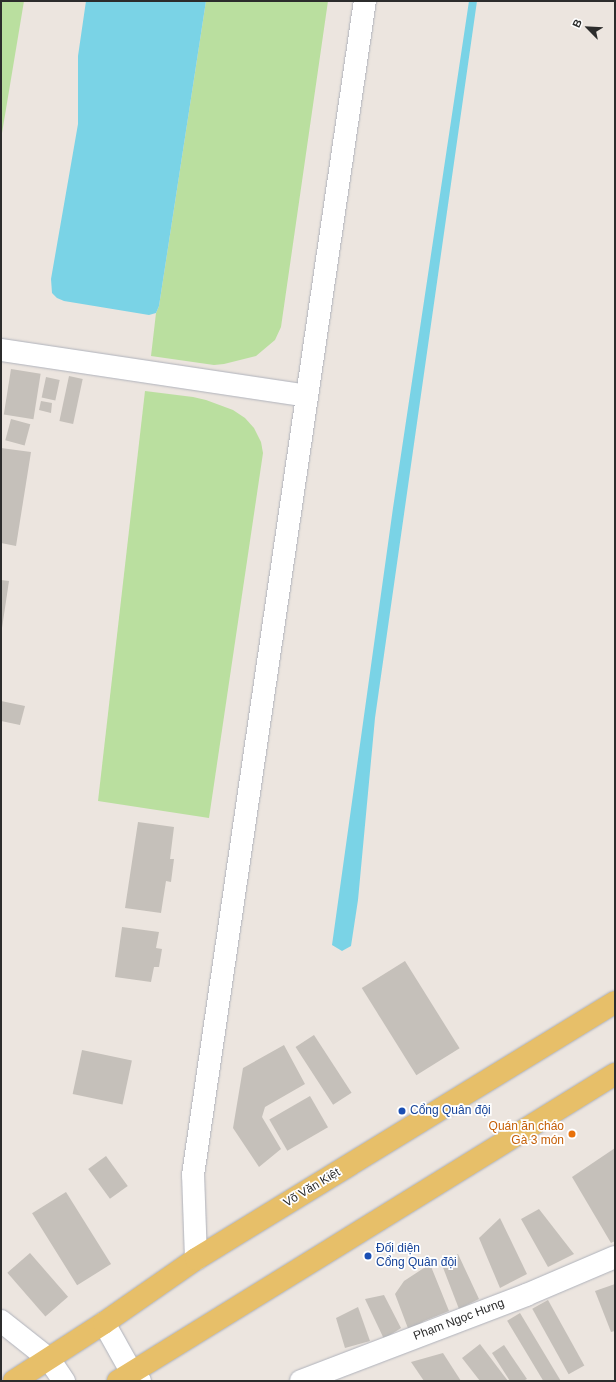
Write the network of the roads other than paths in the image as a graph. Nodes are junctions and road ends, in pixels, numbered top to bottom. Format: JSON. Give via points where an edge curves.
{"nodes":[{"id":1,"x":365,"y":1,"type":"edge"},
{"id":2,"x":1,"y":350,"type":"edge"},
{"id":3,"x":307,"y":396,"type":"junction"},
{"id":4,"x":615,"y":1002,"type":"edge"},
{"id":5,"x":615,"y":1074,"type":"edge"},
{"id":6,"x":615,"y":1257,"type":"edge"},
{"id":7,"x":196,"y":1259,"type":"junction"},
{"id":8,"x":1,"y":1321,"type":"edge"},
{"id":9,"x":104,"y":1323,"type":"junction"},
{"id":10,"x":49,"y":1359,"type":"junction"},
{"id":11,"x":130,"y":1378,"type":"edge"},
{"id":12,"x":14,"y":1381,"type":"edge"},
{"id":13,"x":64,"y":1381,"type":"edge"},
{"id":14,"x":301,"y":1381,"type":"edge"}],
"edges":[{"from":1,"to":3,"type":"street"},
{"from":2,"to":3,"type":"street"},
{"from":3,"to":7,"type":"street","via":[[193,1175]]},
{"from":4,"to":7,"type":"main road","name":"Võ Văn Kiệt"},
{"from":5,"to":11,"type":"main road"},
{"from":6,"to":14,"type":"street","name":"Phạm Ngọc Hưng"},
{"from":7,"to":9,"type":"main road","name":"Võ Văn Kiệt"},
{"from":8,"to":10,"type":"street"},
{"from":9,"to":10,"type":"main road","name":"Võ Văn Kiệt"},
{"from":9,"to":11,"type":"street"},
{"from":10,"to":12,"type":"main road","name":"Võ Văn Kiệt"},
{"from":10,"to":13,"type":"street"}]}
